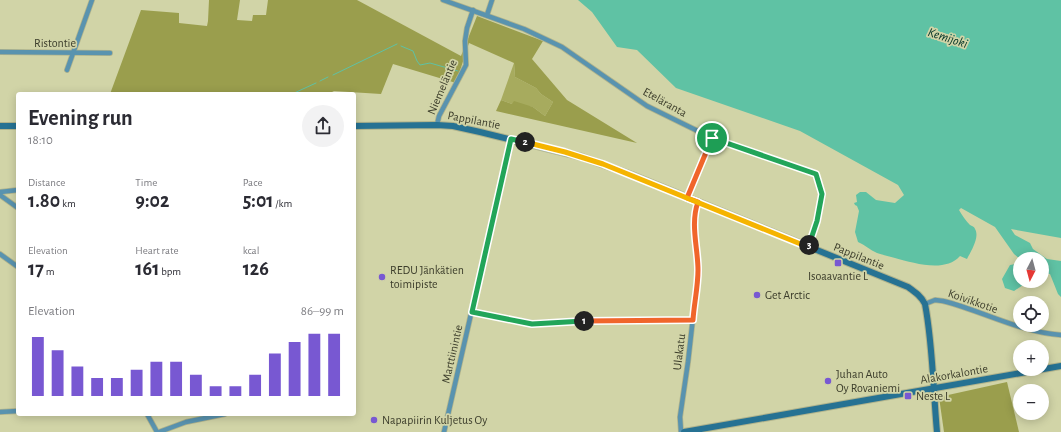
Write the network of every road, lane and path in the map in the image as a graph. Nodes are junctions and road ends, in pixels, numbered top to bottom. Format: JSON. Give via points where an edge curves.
{"nodes":[{"id":1,"x":92,"y":0,"type":"edge"},
{"id":2,"x":444,"y":0,"type":"edge"},
{"id":3,"x":492,"y":0,"type":"edge"},
{"id":4,"x":473,"y":10,"type":"junction"},
{"id":5,"x":487,"y":15,"type":"junction"},
{"id":6,"x":0,"y":52,"type":"edge"},
{"id":7,"x":74,"y":53,"type":"junction"},
{"id":8,"x":110,"y":53,"type":"dead end"},
{"id":9,"x":68,"y":70,"type":"dead end"},
{"id":10,"x":437,"y":125,"type":"junction"},
{"id":11,"x":0,"y":126,"type":"edge"},
{"id":12,"x":16,"y":126,"type":"edge"},
{"id":13,"x":356,"y":126,"type":"edge"},
{"id":14,"x":712,"y":138,"type":"junction"},
{"id":15,"x":511,"y":139,"type":"junction"},
{"id":16,"x":16,"y":190,"type":"edge"},
{"id":17,"x":0,"y":192,"type":"edge"},
{"id":18,"x":0,"y":195,"type":"edge"},
{"id":19,"x":687,"y":198,"type":"junction"},
{"id":20,"x":698,"y":202,"type":"junction"},
{"id":21,"x":16,"y":207,"type":"edge"},
{"id":22,"x":808,"y":247,"type":"junction"},
{"id":23,"x":0,"y":254,"type":"edge"},
{"id":24,"x":16,"y":266,"type":"edge"},
{"id":25,"x":925,"y":304,"type":"junction"},
{"id":26,"x":472,"y":312,"type":"junction"},
{"id":27,"x":693,"y":320,"type":"junction"},
{"id":28,"x":1061,"y":336,"type":"edge"},
{"id":29,"x":1061,"y":366,"type":"edge"},
{"id":30,"x":933,"y":388,"type":"junction"},
{"id":31,"x":16,"y":411,"type":"edge"},
{"id":32,"x":0,"y":412,"type":"edge"},
{"id":33,"x":148,"y":416,"type":"edge"},
{"id":34,"x":215,"y":416,"type":"edge"},
{"id":35,"x":158,"y":432,"type":"edge"},
{"id":36,"x":444,"y":432,"type":"edge"},
{"id":37,"x":680,"y":432,"type":"edge"},
{"id":38,"x":684,"y":432,"type":"edge"},
{"id":39,"x":937,"y":432,"type":"edge"}],
"edges":[{"from":1,"to":7,"type":"street"},
{"from":2,"to":4,"type":"street","name":"Eteläranta"},
{"from":3,"to":5,"type":"street"},
{"from":4,"to":5,"type":"street","name":"Eteläranta"},
{"from":4,"to":10,"type":"street","name":"Niemeläntie","via":[[464,41],[466,65],[439,116]]},
{"from":5,"to":14,"type":"street","name":"Eteläranta","via":[[562,46],[648,106]]},
{"from":6,"to":7,"type":"street","name":"Ristontie"},
{"from":7,"to":8,"type":"street","name":"Ristontie"},
{"from":7,"to":9,"type":"street"},
{"from":10,"to":13,"type":"street","name":"Pappilantie"},
{"from":10,"to":15,"type":"street","name":"Pappilantie"},
{"from":11,"to":12,"type":"street"},
{"from":14,"to":19,"type":"street"},
{"from":14,"to":22,"type":"street","name":"Eteläranta","via":[[816,174],[822,194],[817,221]]},
{"from":15,"to":19,"type":"street","name":"Pappilantie","via":[[596,161]]},
{"from":15,"to":26,"type":"street","name":"Marttiinintie"},
{"from":16,"to":17,"type":"street"},
{"from":18,"to":21,"type":"street"},
{"from":19,"to":20,"type":"street","name":"Pappilantie"},
{"from":20,"to":22,"type":"street","name":"Pappilantie"},
{"from":20,"to":27,"type":"street","name":"Ulakatu","via":[[694,227],[698,273]]},
{"from":22,"to":25,"type":"street","name":"Pappilantie","via":[[908,287],[923,299]]},
{"from":23,"to":24,"type":"street"},
{"from":25,"to":28,"type":"street","name":"Koivikkotie","via":[[943,300],[1020,328]]},
{"from":25,"to":30,"type":"street"},
{"from":26,"to":27,"type":"street","via":[[532,324]]},
{"from":26,"to":36,"type":"street","name":"Marttiinintie"},
{"from":27,"to":37,"type":"street","name":"Ulakatu"},
{"from":29,"to":30,"type":"street","name":"Alakorkalontie"},
{"from":30,"to":38,"type":"street","name":"Alakorkalontie"},
{"from":30,"to":39,"type":"street"},
{"from":31,"to":32,"type":"street"},
{"from":33,"to":35,"type":"street"},
{"from":34,"to":35,"type":"street","via":[[186,422]]}]}
